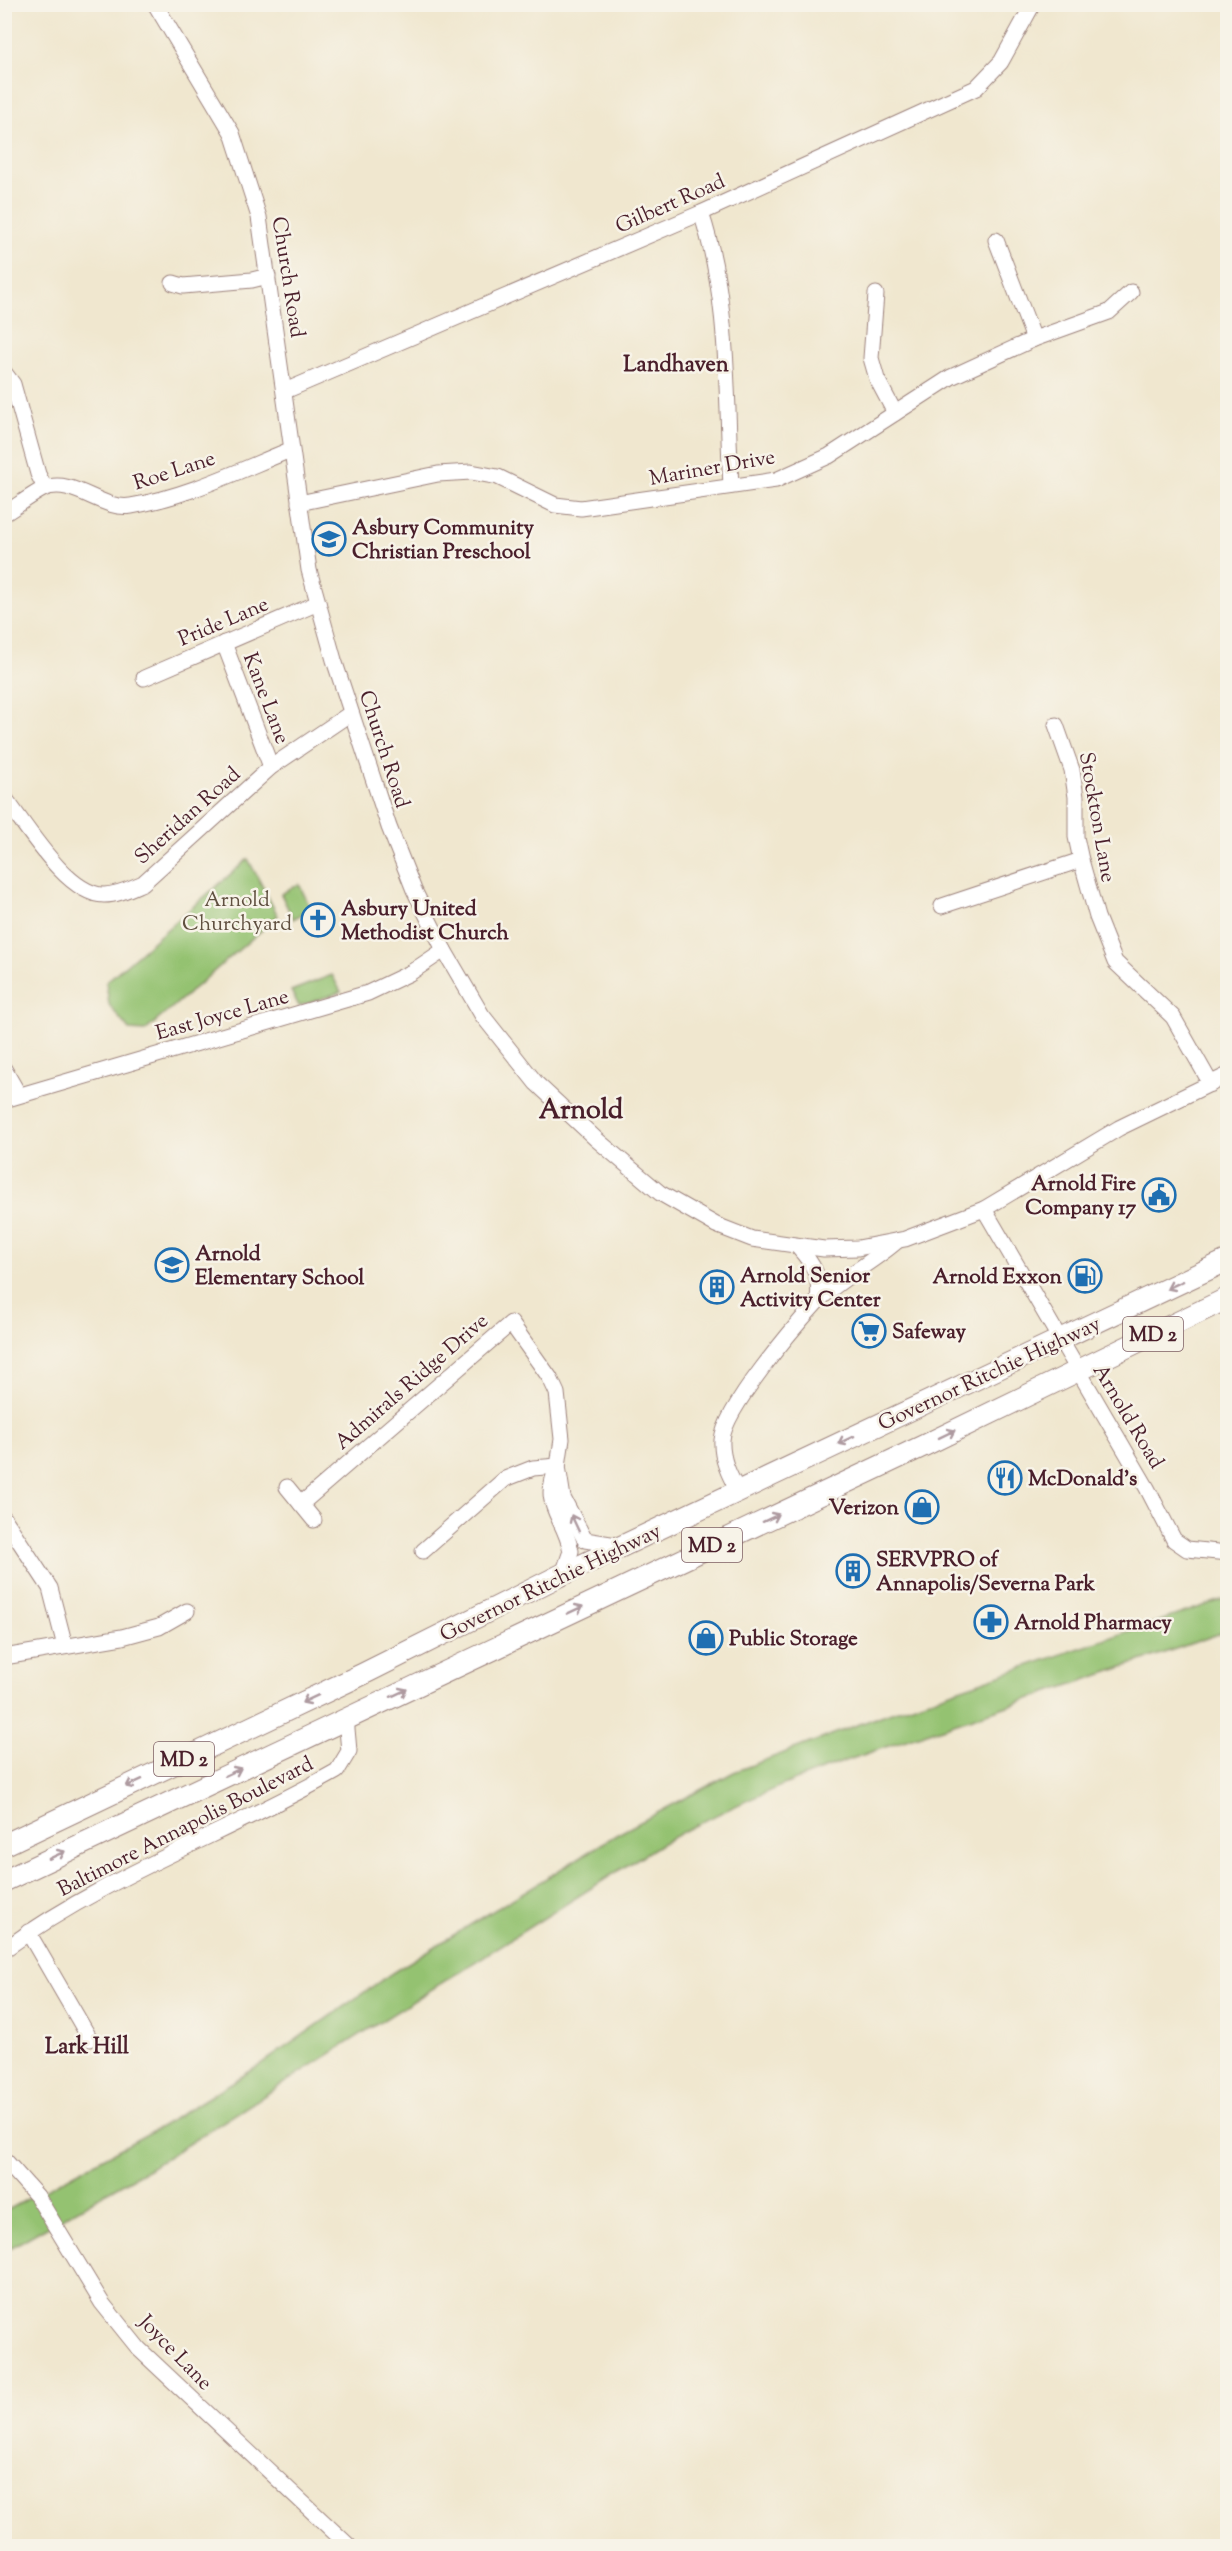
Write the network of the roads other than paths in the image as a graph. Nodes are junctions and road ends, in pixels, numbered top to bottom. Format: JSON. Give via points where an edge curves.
{"nodes":[{"id":1,"x":155,"y":4,"type":"edge"},
{"id":2,"x":1033,"y":4,"type":"edge"},
{"id":3,"x":701,"y":213,"type":"junction"},
{"id":4,"x":996,"y":240,"type":"dead end"},
{"id":5,"x":268,"y":276,"type":"junction"},
{"id":6,"x":173,"y":283,"type":"dead end"},
{"id":7,"x":1131,"y":292,"type":"dead end"},
{"id":8,"x":876,"y":294,"type":"dead end"},
{"id":9,"x":1034,"y":339,"type":"junction"},
{"id":10,"x":4,"y":372,"type":"edge"},
{"id":11,"x":285,"y":391,"type":"junction"},
{"id":12,"x":895,"y":413,"type":"junction"},
{"id":13,"x":290,"y":450,"type":"junction"},
{"id":14,"x":731,"y":486,"type":"junction"},
{"id":15,"x":45,"y":488,"type":"junction"},
{"id":16,"x":299,"y":503,"type":"junction"},
{"id":17,"x":4,"y":514,"type":"edge"},
{"id":18,"x":318,"y":603,"type":"junction"},
{"id":19,"x":224,"y":643,"type":"junction"},
{"id":20,"x":144,"y":678,"type":"dead end"},
{"id":21,"x":351,"y":713,"type":"junction"},
{"id":22,"x":1056,"y":725,"type":"dead end"},
{"id":23,"x":271,"y":767,"type":"junction"},
{"id":24,"x":4,"y":797,"type":"edge"},
{"id":25,"x":1081,"y":860,"type":"junction"},
{"id":26,"x":942,"y":906,"type":"dead end"},
{"id":27,"x":444,"y":950,"type":"junction"},
{"id":28,"x":4,"y":1069,"type":"edge"},
{"id":29,"x":1227,"y":1075,"type":"edge"},
{"id":30,"x":1211,"y":1084,"type":"junction"},
{"id":31,"x":12,"y":1098,"type":"edge"},
{"id":32,"x":984,"y":1209,"type":"junction"},
{"id":33,"x":897,"y":1241,"type":"junction"},
{"id":34,"x":798,"y":1247,"type":"junction"},
{"id":35,"x":1227,"y":1260,"type":"edge"},
{"id":36,"x":1227,"y":1298,"type":"edge"},
{"id":37,"x":818,"y":1301,"type":"junction"},
{"id":38,"x":1059,"y":1340,"type":"junction"},
{"id":39,"x":1078,"y":1371,"type":"junction"},
{"id":40,"x":558,"y":1466,"type":"junction"},
{"id":41,"x":287,"y":1487,"type":"dead end"},
{"id":42,"x":738,"y":1491,"type":"junction"},
{"id":43,"x":301,"y":1504,"type":"junction"},
{"id":44,"x":4,"y":1518,"type":"edge"},
{"id":45,"x":314,"y":1520,"type":"dead end"},
{"id":46,"x":623,"y":1545,"type":"junction"},
{"id":47,"x":423,"y":1551,"type":"dead end"},
{"id":48,"x":1224,"y":1553,"type":"edge"},
{"id":49,"x":563,"y":1574,"type":"junction"},
{"id":50,"x":187,"y":1611,"type":"dead end"},
{"id":51,"x":65,"y":1647,"type":"junction"},
{"id":52,"x":4,"y":1657,"type":"edge"},
{"id":53,"x":363,"y":1674,"type":"junction"},
{"id":54,"x":346,"y":1718,"type":"junction"},
{"id":55,"x":4,"y":1845,"type":"edge"},
{"id":56,"x":4,"y":1881,"type":"edge"},
{"id":57,"x":28,"y":1932,"type":"junction"},
{"id":58,"x":4,"y":1950,"type":"edge"},
{"id":59,"x":90,"y":2038,"type":"dead end"},
{"id":60,"x":4,"y":2159,"type":"edge"},
{"id":61,"x":350,"y":2547,"type":"edge"}],
"edges":[{"from":1,"to":5,"type":"street","name":"Church Road","via":[[232,134],[259,217]]},
{"from":2,"to":3,"type":"street","name":"Gilbert Road","via":[[1001,62],[976,88]]},
{"from":3,"to":11,"type":"street","name":"Gilbert Road"},
{"from":3,"to":14,"type":"street","via":[[714,250],[718,286]]},
{"from":4,"to":9,"type":"street"},
{"from":5,"to":6,"type":"street","via":[[183,286]]},
{"from":5,"to":11,"type":"street","name":"Church Road"},
{"from":7,"to":9,"type":"street","name":"Mariner Drive","via":[[1109,312]]},
{"from":8,"to":12,"type":"street","via":[[871,358]]},
{"from":9,"to":12,"type":"street","name":"Mariner Drive","via":[[951,377]]},
{"from":10,"to":15,"type":"street","via":[[13,384]]},
{"from":11,"to":13,"type":"street","name":"Church Road"},
{"from":12,"to":14,"type":"street","name":"Mariner Drive","via":[[829,456],[776,480]]},
{"from":13,"to":15,"type":"street","name":"Roe Lane","via":[[164,500],[127,507],[74,489]]},
{"from":13,"to":16,"type":"street","name":"Church Road"},
{"from":14,"to":16,"type":"street","name":"Mariner Drive","via":[[581,508],[555,505],[498,477],[471,472],[438,474]]},
{"from":15,"to":17,"type":"street"},
{"from":16,"to":18,"type":"street","name":"Church Road"},
{"from":18,"to":19,"type":"street","name":"Pride Lane"},
{"from":18,"to":21,"type":"street","name":"Church Road"},
{"from":19,"to":20,"type":"street","name":"Pride Lane"},
{"from":19,"to":23,"type":"street","name":"Kane Lane"},
{"from":21,"to":23,"type":"street","name":"Sheridan Road"},
{"from":21,"to":27,"type":"street","name":"Church Road","via":[[389,827]]},
{"from":22,"to":25,"type":"street","name":"Stockton Lane","via":[[1072,770]]},
{"from":23,"to":24,"type":"street","name":"Sheridan Road","via":[[143,883],[121,893],[102,895],[82,890]]},
{"from":25,"to":26,"type":"street"},
{"from":25,"to":30,"type":"street","name":"Stockton Lane","via":[[1115,962],[1173,1017]]},
{"from":27,"to":31,"type":"street","name":"East Joyce Lane","via":[[410,973],[368,993]]},
{"from":27,"to":34,"type":"street","name":"Church Road","via":[[482,1015],[507,1048],[536,1083],[602,1145],[660,1193],[716,1225],[752,1239]]},
{"from":28,"to":31,"type":"street"},
{"from":29,"to":30,"type":"street"},
{"from":30,"to":32,"type":"street","via":[[1119,1128]]},
{"from":32,"to":33,"type":"street"},
{"from":32,"to":38,"type":"street","name":"Arnold Road"},
{"from":33,"to":34,"type":"street","name":"Church Road","via":[[858,1248]]},
{"from":33,"to":37,"type":"street"},
{"from":34,"to":37,"type":"street","via":[[818,1274]]},
{"from":35,"to":38,"type":"highway","name":"Governor Ritchie Highway","number":"MD 2","one_way":true},
{"from":36,"to":39,"type":"highway","name":"Governor Ritchie Highway","number":"MD 2"},
{"from":37,"to":42,"type":"street","via":[[788,1335],[726,1425],[722,1438],[724,1463]]},
{"from":38,"to":39,"type":"street","name":"Arnold Road"},
{"from":38,"to":42,"type":"highway","name":"Governor Ritchie Highway","number":"MD 2","one_way":true},
{"from":39,"to":48,"type":"street","name":"Arnold Road","via":[[1174,1540],[1187,1549]]},
{"from":54,"to":39,"type":"highway","name":"Governor Ritchie Highway","number":"MD 2","one_way":true},
{"from":40,"to":43,"type":"street","name":"Admirals Ridge Drive","via":[[562,1439],[557,1393],[511,1323]]},
{"from":46,"to":40,"type":"street","name":"Admirals Ridge Drive","one_way":true,"via":[[585,1540],[563,1498]]},
{"from":40,"to":47,"type":"street","via":[[533,1467],[505,1479]]},
{"from":40,"to":49,"type":"street","name":"Admirals Ridge Drive","via":[[549,1491],[572,1551]]},
{"from":41,"to":43,"type":"street"},
{"from":42,"to":46,"type":"highway","name":"Governor Ritchie Highway","number":"MD 2"},
{"from":43,"to":45,"type":"street"},
{"from":44,"to":51,"type":"street","via":[[50,1588]]},
{"from":46,"to":49,"type":"highway","name":"Governor Ritchie Highway","number":"MD 2"},
{"from":49,"to":53,"type":"highway","name":"Governor Ritchie Highway","number":"MD 2"},
{"from":50,"to":51,"type":"street","via":[[159,1627]]},
{"from":51,"to":52,"type":"street"},
{"from":53,"to":54,"type":"highway","via":[[346,1694],[342,1705]]},
{"from":53,"to":55,"type":"highway","name":"Governor Ritchie Highway","number":"MD 2","one_way":true},
{"from":56,"to":54,"type":"highway","name":"Governor Ritchie Highway","number":"MD 2","one_way":true},
{"from":54,"to":57,"type":"street","name":"Baltimore Annapolis Boulevard","via":[[349,1751],[337,1771]]},
{"from":57,"to":58,"type":"street","name":"Baltimore Annapolis Boulevard"},
{"from":57,"to":59,"type":"street"},
{"from":60,"to":61,"type":"street","name":"Joyce Lane","via":[[38,2196],[102,2303],[139,2349]]}]}
